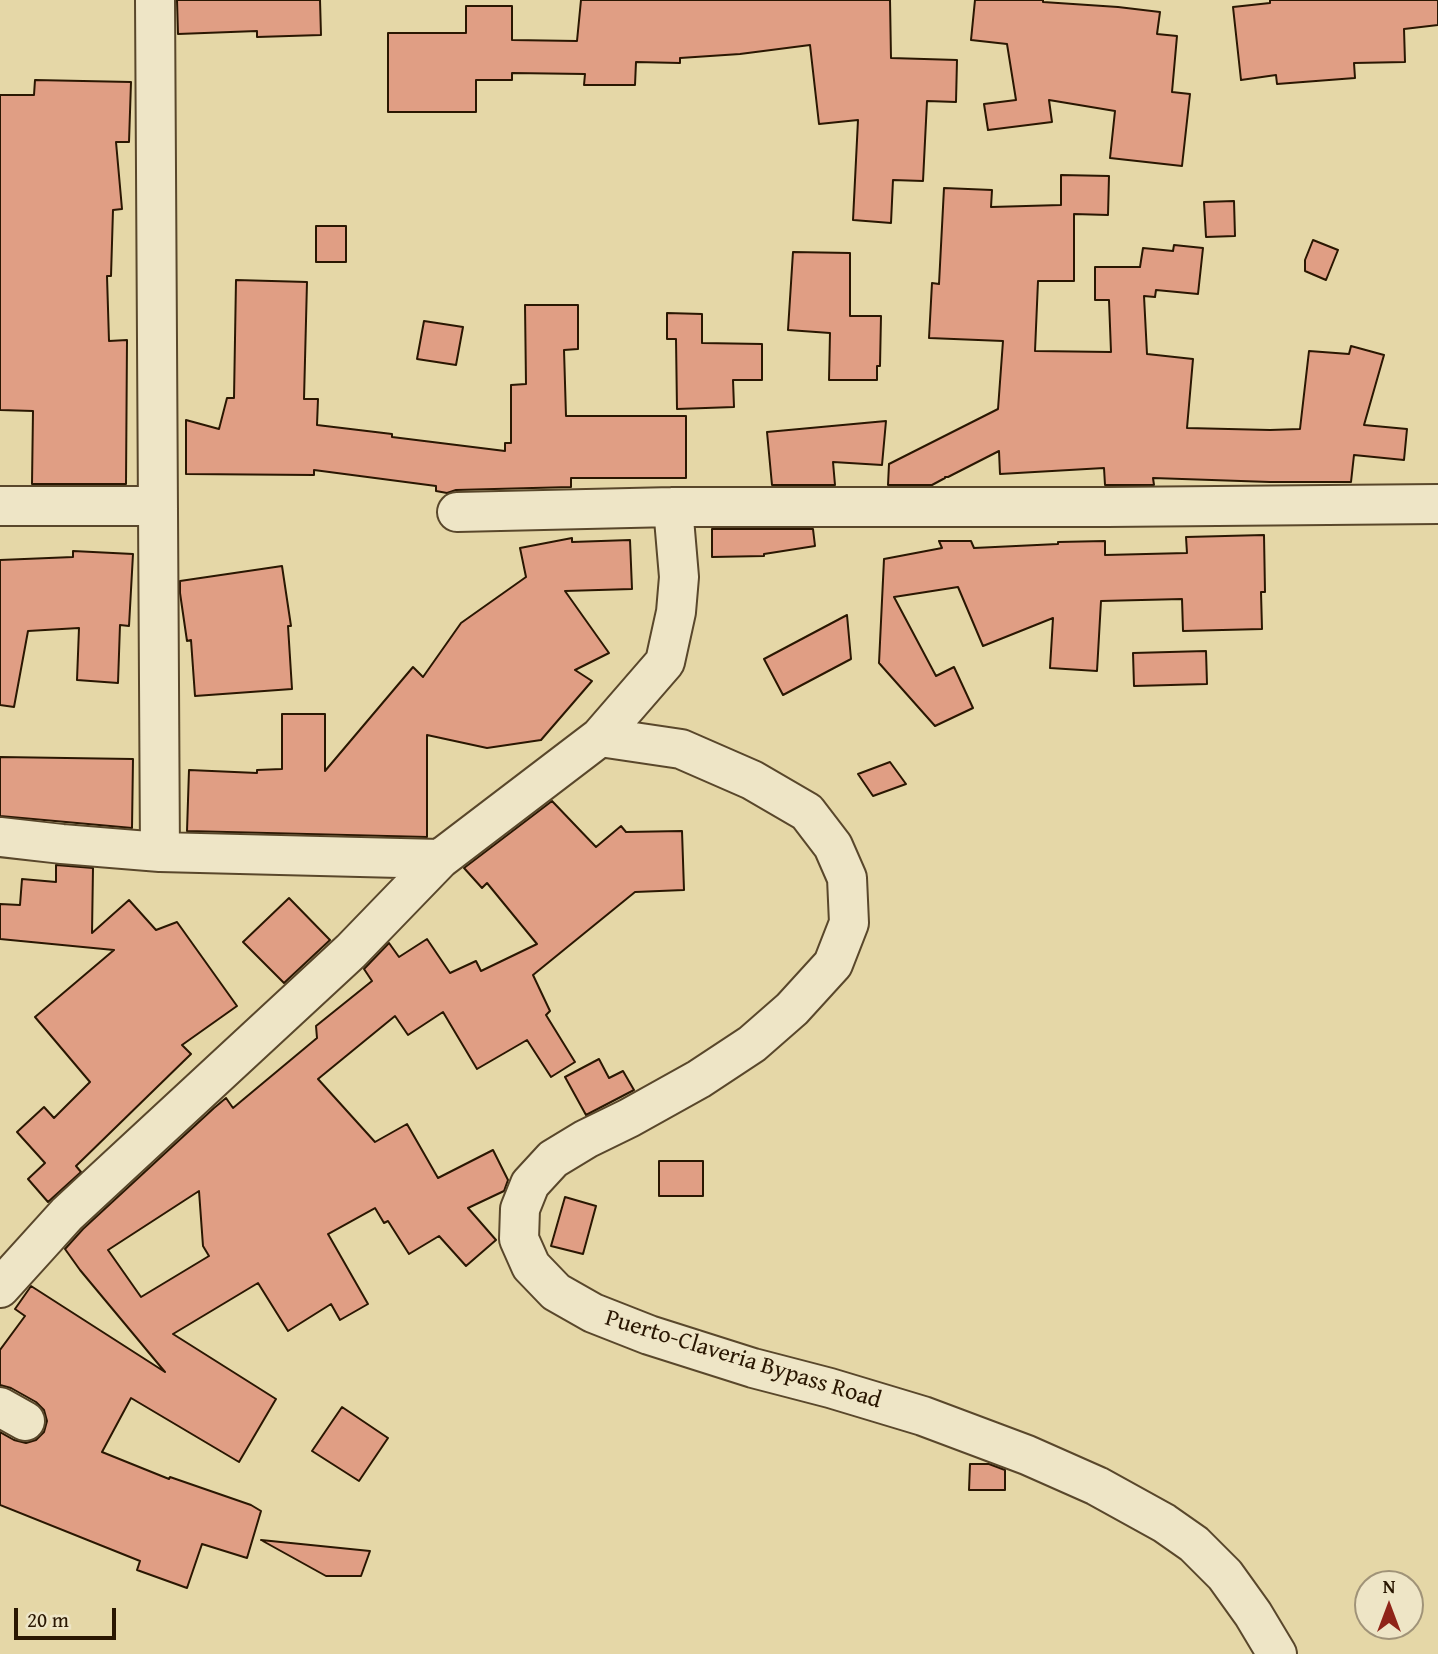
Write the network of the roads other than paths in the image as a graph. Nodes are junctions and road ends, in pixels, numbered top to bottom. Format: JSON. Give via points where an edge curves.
{"nodes":[{"id":1,"x":155,"y":0,"type":"edge"},
{"id":2,"x":1438,"y":504,"type":"edge"},
{"id":3,"x":0,"y":506,"type":"edge"},
{"id":4,"x":158,"y":506,"type":"junction"},
{"id":5,"x":673,"y":507,"type":"junction"},
{"id":6,"x":457,"y":512,"type":"dead end"},
{"id":7,"x":600,"y":737,"type":"junction"},
{"id":8,"x":0,"y":837,"type":"edge"},
{"id":9,"x":160,"y":852,"type":"junction"},
{"id":10,"x":440,"y":859,"type":"junction"},
{"id":11,"x":0,"y":1288,"type":"edge"},
{"id":12,"x":1277,"y":1654,"type":"edge"}],
"edges":[{"from":1,"to":4,"type":"street"},
{"from":2,"to":5,"type":"street"},
{"from":3,"to":4,"type":"street"},
{"from":4,"to":9,"type":"street"},
{"from":5,"to":6,"type":"street"},
{"from":5,"to":7,"type":"street","via":[[679,577],[665,662]]},
{"from":7,"to":10,"type":"street"},
{"from":7,"to":12,"type":"street","name":"Puerto-Claveria Bypass Road","via":[[681,749],[752,780],[807,812],[833,846],[848,878],[849,923],[833,964],[752,1044],[699,1079],[553,1159],[530,1184],[520,1209],[519,1239],[531,1266],[556,1292],[615,1322],[753,1368],[923,1416],[1097,1486],[1194,1544],[1225,1575]]},
{"from":8,"to":9,"type":"street"},
{"from":9,"to":10,"type":"street"},
{"from":10,"to":11,"type":"street","via":[[351,951],[67,1214]]}]}
